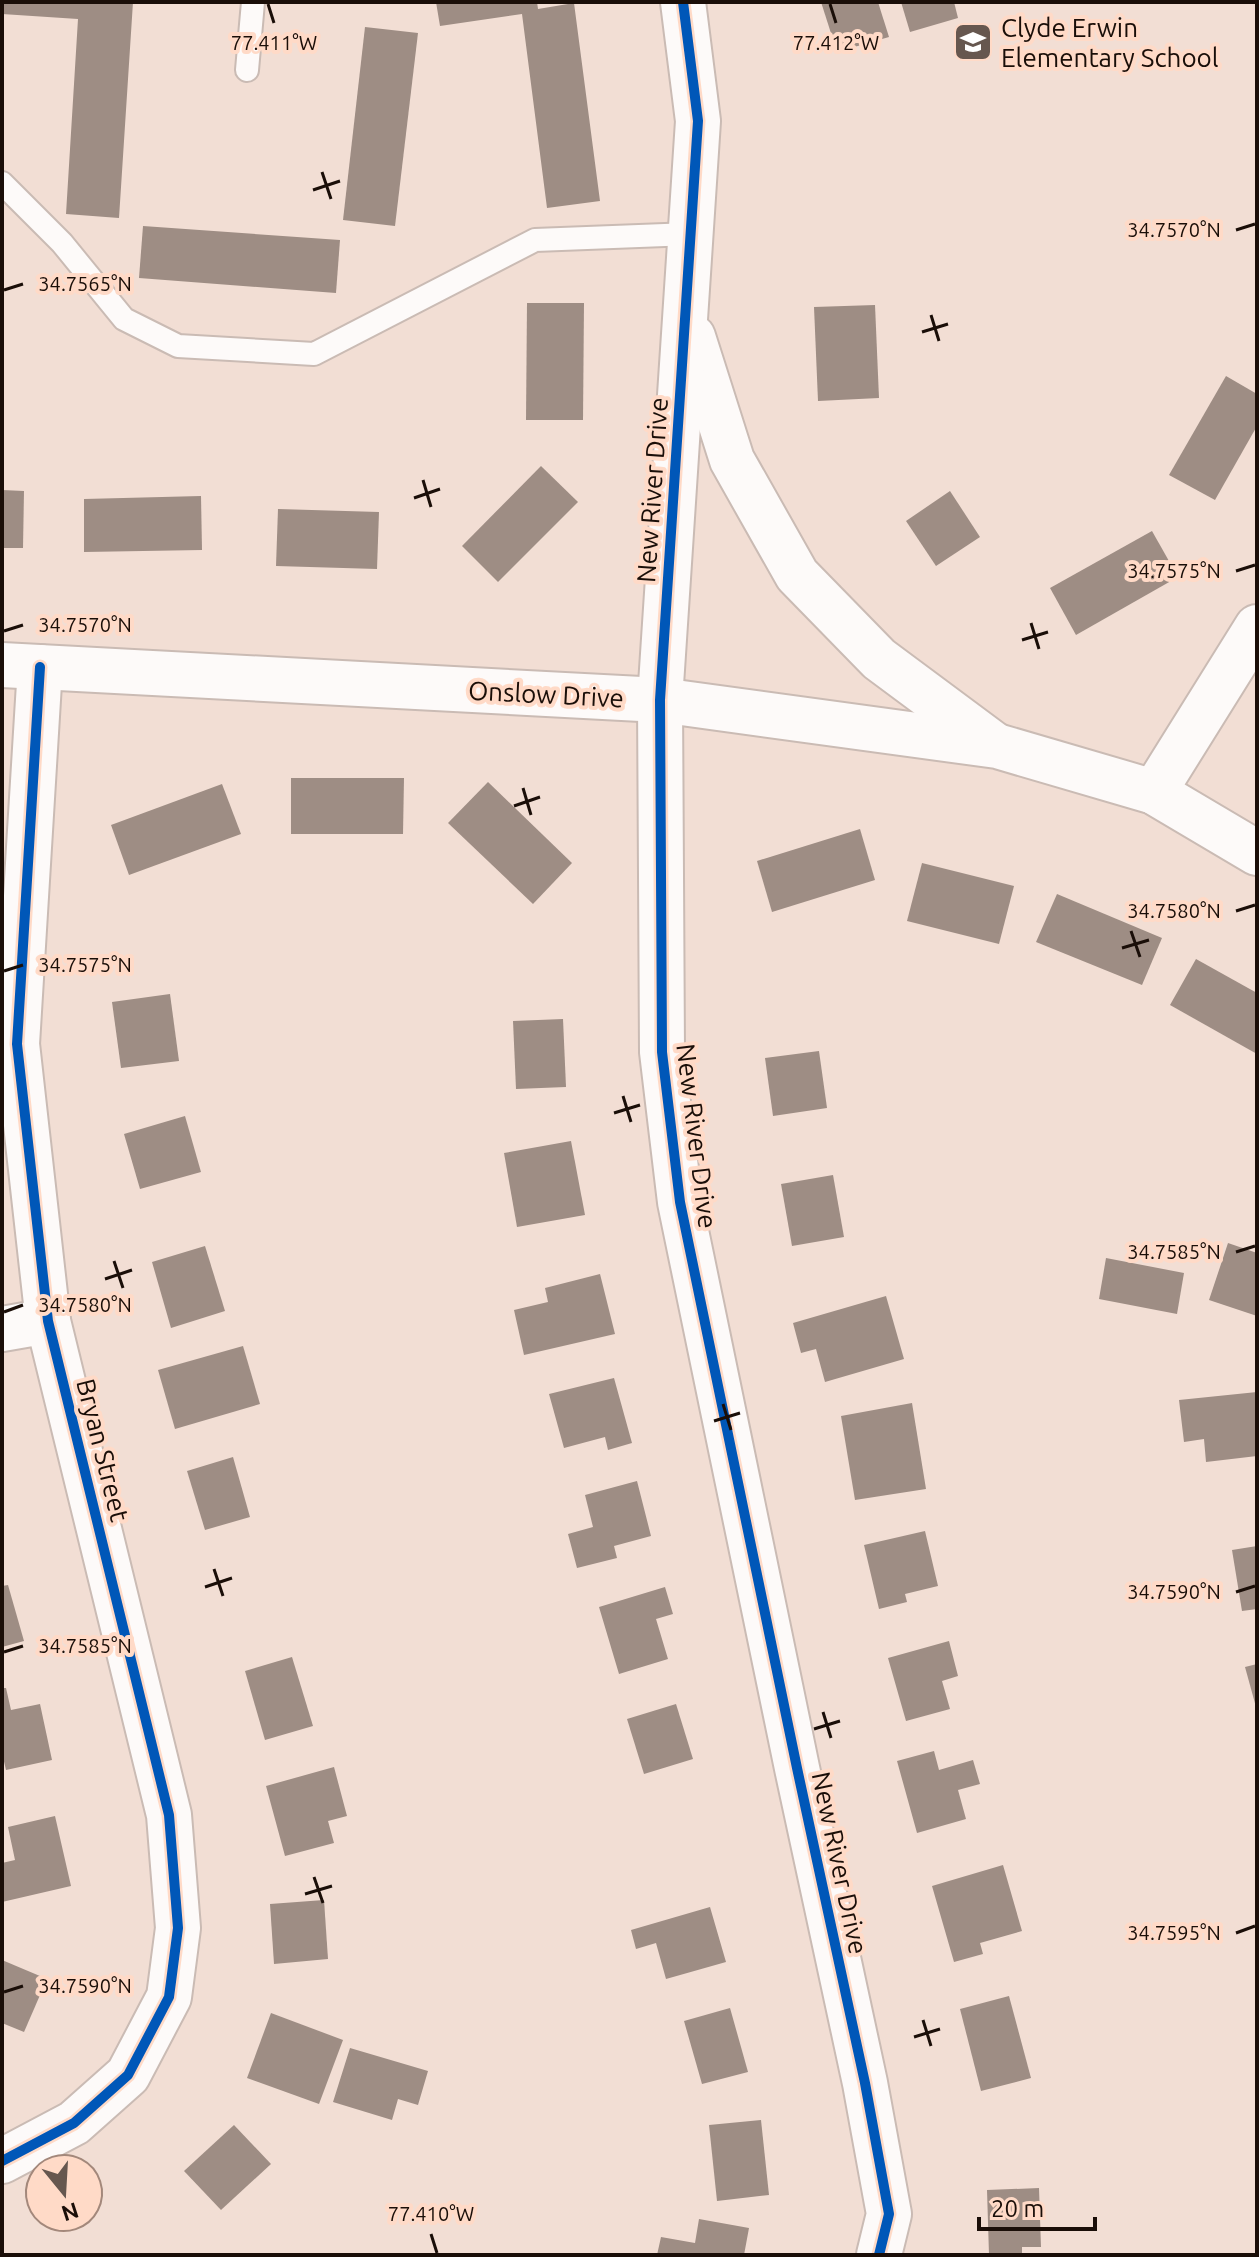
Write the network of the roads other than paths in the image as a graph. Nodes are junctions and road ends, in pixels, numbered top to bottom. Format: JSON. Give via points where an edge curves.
{"nodes":[{"id":1,"x":253,"y":2,"type":"edge"},
{"id":2,"x":683,"y":2,"type":"edge"},
{"id":3,"x":247,"y":70,"type":"dead end"},
{"id":4,"x":2,"y":183,"type":"edge"},
{"id":5,"x":691,"y":234,"type":"junction"},
{"id":6,"x":686,"y":317,"type":"junction"},
{"id":7,"x":1257,"y":627,"type":"edge"},
{"id":8,"x":21,"y":666,"type":"edge"},
{"id":9,"x":660,"y":700,"type":"junction"},
{"id":10,"x":997,"y":746,"type":"junction"},
{"id":11,"x":1154,"y":792,"type":"junction"},
{"id":12,"x":1257,"y":853,"type":"edge"},
{"id":13,"x":48,"y":1321,"type":"junction"},
{"id":14,"x":2,"y":1329,"type":"edge"},
{"id":15,"x":2,"y":2161,"type":"edge"},
{"id":16,"x":879,"y":2255,"type":"edge"}],
"edges":[{"from":1,"to":3,"type":"lane"},
{"from":2,"to":5,"type":"street","name":"New River Drive","via":[[698,121]]},
{"from":4,"to":5,"type":"lane","via":[[62,243],[124,319],[178,346],[314,354],[535,240]]},
{"from":5,"to":6,"type":"street","name":"New River Drive"},
{"from":6,"to":9,"type":"street","name":"New River Drive"},
{"from":6,"to":10,"type":"street","via":[[732,460],[797,575],[879,659]]},
{"from":7,"to":11,"type":"street"},
{"from":8,"to":9,"type":"street","name":"Onslow Drive"},
{"from":8,"to":13,"type":"street","name":"Bryan Street","via":[[17,1044]]},
{"from":9,"to":10,"type":"street","name":"Onslow Drive"},
{"from":9,"to":16,"type":"street","name":"New River Drive","via":[[662,1052],[680,1202],[865,2083],[889,2214]]},
{"from":10,"to":11,"type":"street","name":"Onslow Drive"},
{"from":11,"to":12,"type":"street","name":"Onslow Drive"},
{"from":13,"to":14,"type":"street"},
{"from":13,"to":15,"type":"street","name":"Bryan Street","via":[[169,1815],[178,1928],[169,1997],[128,2075],[74,2123]]}]}
